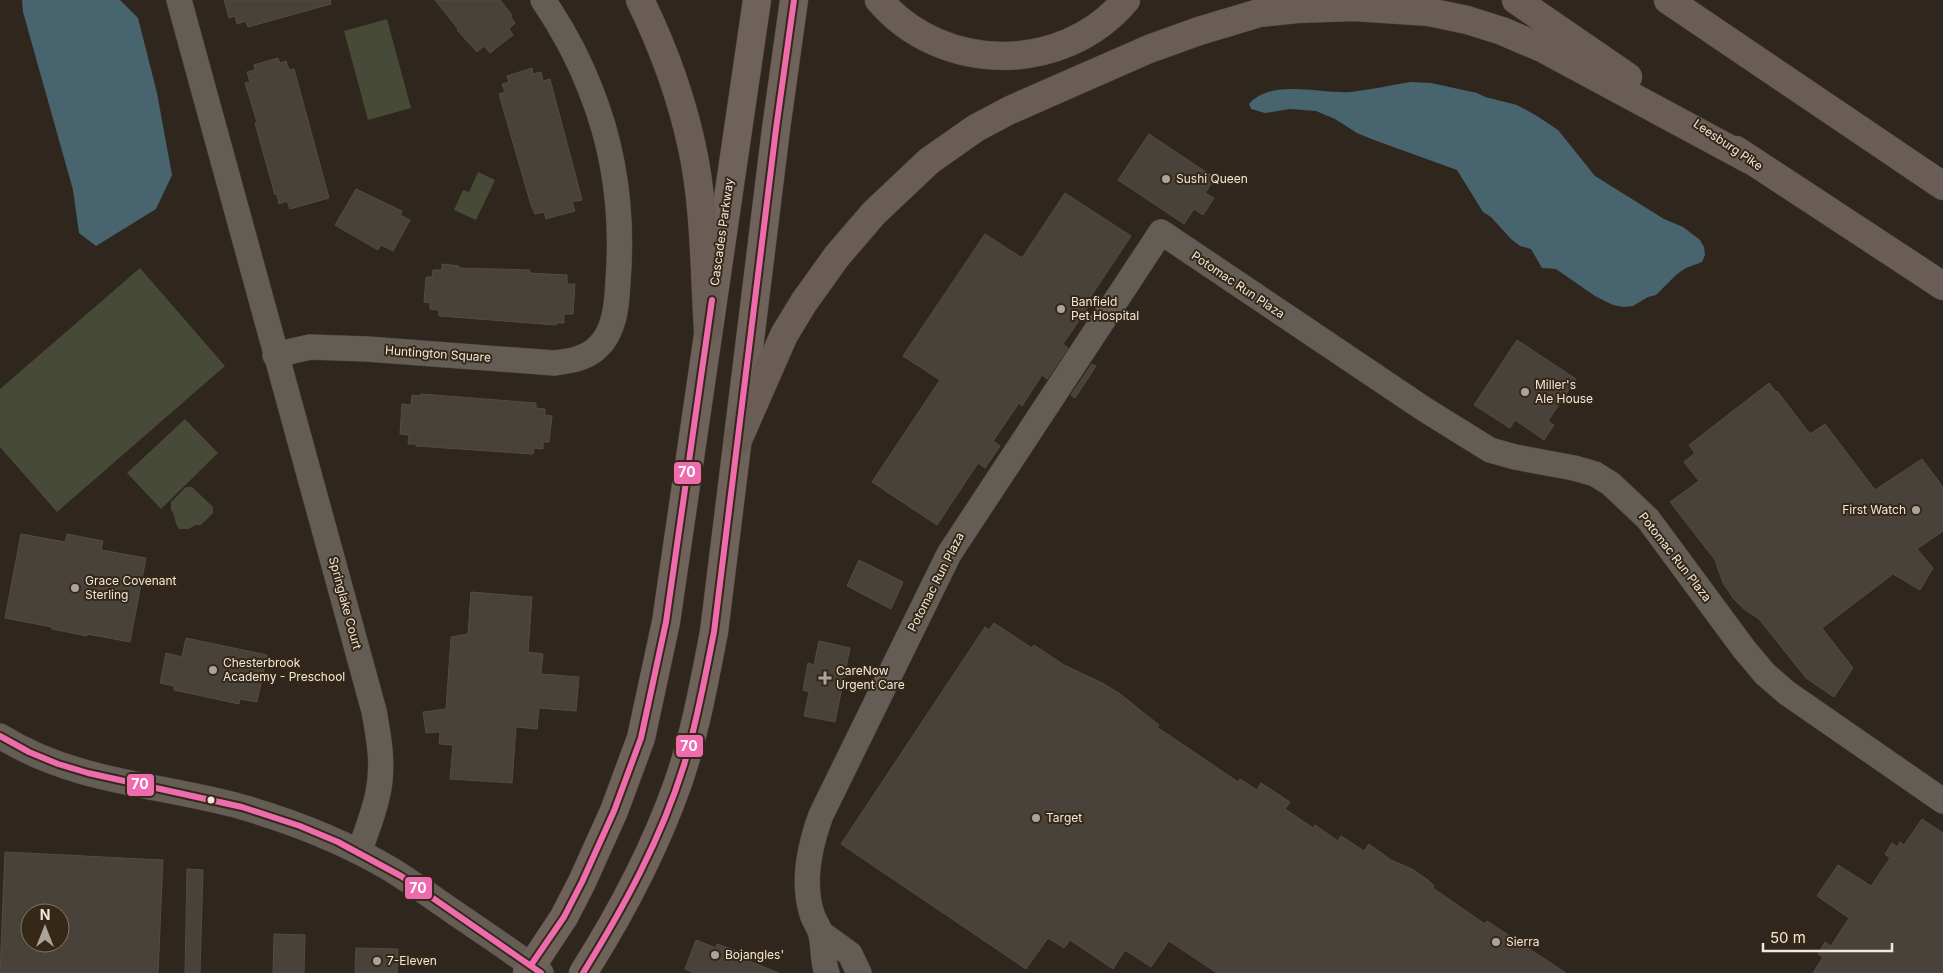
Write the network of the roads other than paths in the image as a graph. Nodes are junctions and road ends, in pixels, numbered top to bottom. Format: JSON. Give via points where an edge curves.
{"nodes":[{"id":1,"x":179,"y":0,"type":"edge"},
{"id":2,"x":543,"y":0,"type":"edge"},
{"id":3,"x":640,"y":0,"type":"edge"},
{"id":4,"x":757,"y":0,"type":"edge"},
{"id":5,"x":794,"y":0,"type":"edge"},
{"id":6,"x":879,"y":0,"type":"edge"},
{"id":7,"x":1126,"y":0,"type":"edge"},
{"id":8,"x":1516,"y":0,"type":"edge"},
{"id":9,"x":1668,"y":0,"type":"edge"},
{"id":10,"x":1750,"y":160,"type":"junction"},
{"id":11,"x":1943,"y":186,"type":"edge"},
{"id":12,"x":1943,"y":286,"type":"edge"},
{"id":13,"x":708,"y":330,"type":"junction"},
{"id":14,"x":275,"y":355,"type":"junction"},
{"id":15,"x":738,"y":440,"type":"junction"},
{"id":16,"x":0,"y":736,"type":"edge"},
{"id":17,"x":1943,"y":801,"type":"edge"},
{"id":18,"x":359,"y":852,"type":"junction"},
{"id":19,"x":821,"y":933,"type":"junction"},
{"id":20,"x":533,"y":970,"type":"edge"},
{"id":21,"x":583,"y":973,"type":"edge"},
{"id":22,"x":827,"y":973,"type":"edge"},
{"id":23,"x":858,"y":973,"type":"edge"}],
"edges":[{"from":1,"to":14,"type":"street"},
{"from":2,"to":14,"type":"street","name":"Huntington Square","via":[[576,55],[591,91],[602,122],[614,177],[620,236],[615,316],[609,333],[597,348],[582,358],[554,363],[310,347]]},
{"from":3,"to":13,"type":"highway","via":[[678,93],[692,148],[702,223]]},
{"from":4,"to":13,"type":"main road","name":"Cascades Parkway"},
{"from":5,"to":15,"type":"main road"},
{"from":6,"to":7,"type":"highway","via":[[898,19],[930,40],[962,52],[1003,57],[1040,53],[1076,39],[1107,18]]},
{"from":8,"to":10,"type":"highway","name":"Leesburg Pike"},
{"from":9,"to":11,"type":"highway"},
{"from":10,"to":12,"type":"highway","name":"Leesburg Pike"},
{"from":10,"to":15,"type":"highway","via":[[1542,48],[1467,20],[1429,12],[1354,7],[1259,13],[1149,49],[1010,110],[976,128],[929,160],[874,213],[804,302],[784,334]]},
{"from":13,"to":20,"type":"main road","name":"Cascades Parkway","via":[[666,622],[641,738],[614,811],[582,882]]},
{"from":14,"to":18,"type":"street","name":"Springlake Court","via":[[309,470],[380,740],[379,792]]},
{"from":15,"to":21,"type":"main road","via":[[714,632],[689,747],[678,784],[648,857]]},
{"from":16,"to":18,"type":"street","via":[[37,756],[85,774],[242,807],[325,835]]},
{"from":17,"to":19,"type":"street","name":"Potomac Run Plaza","via":[[1787,693],[1766,674],[1648,519],[1610,484],[1581,470],[1490,450],[1161,232],[960,535],[910,633],[816,828],[808,897]]},
{"from":18,"to":20,"type":"street","via":[[392,870]]},
{"from":19,"to":22,"type":"street","name":"Potomac Run Plaza"},
{"from":19,"to":23,"type":"street","via":[[850,954]]}]}
